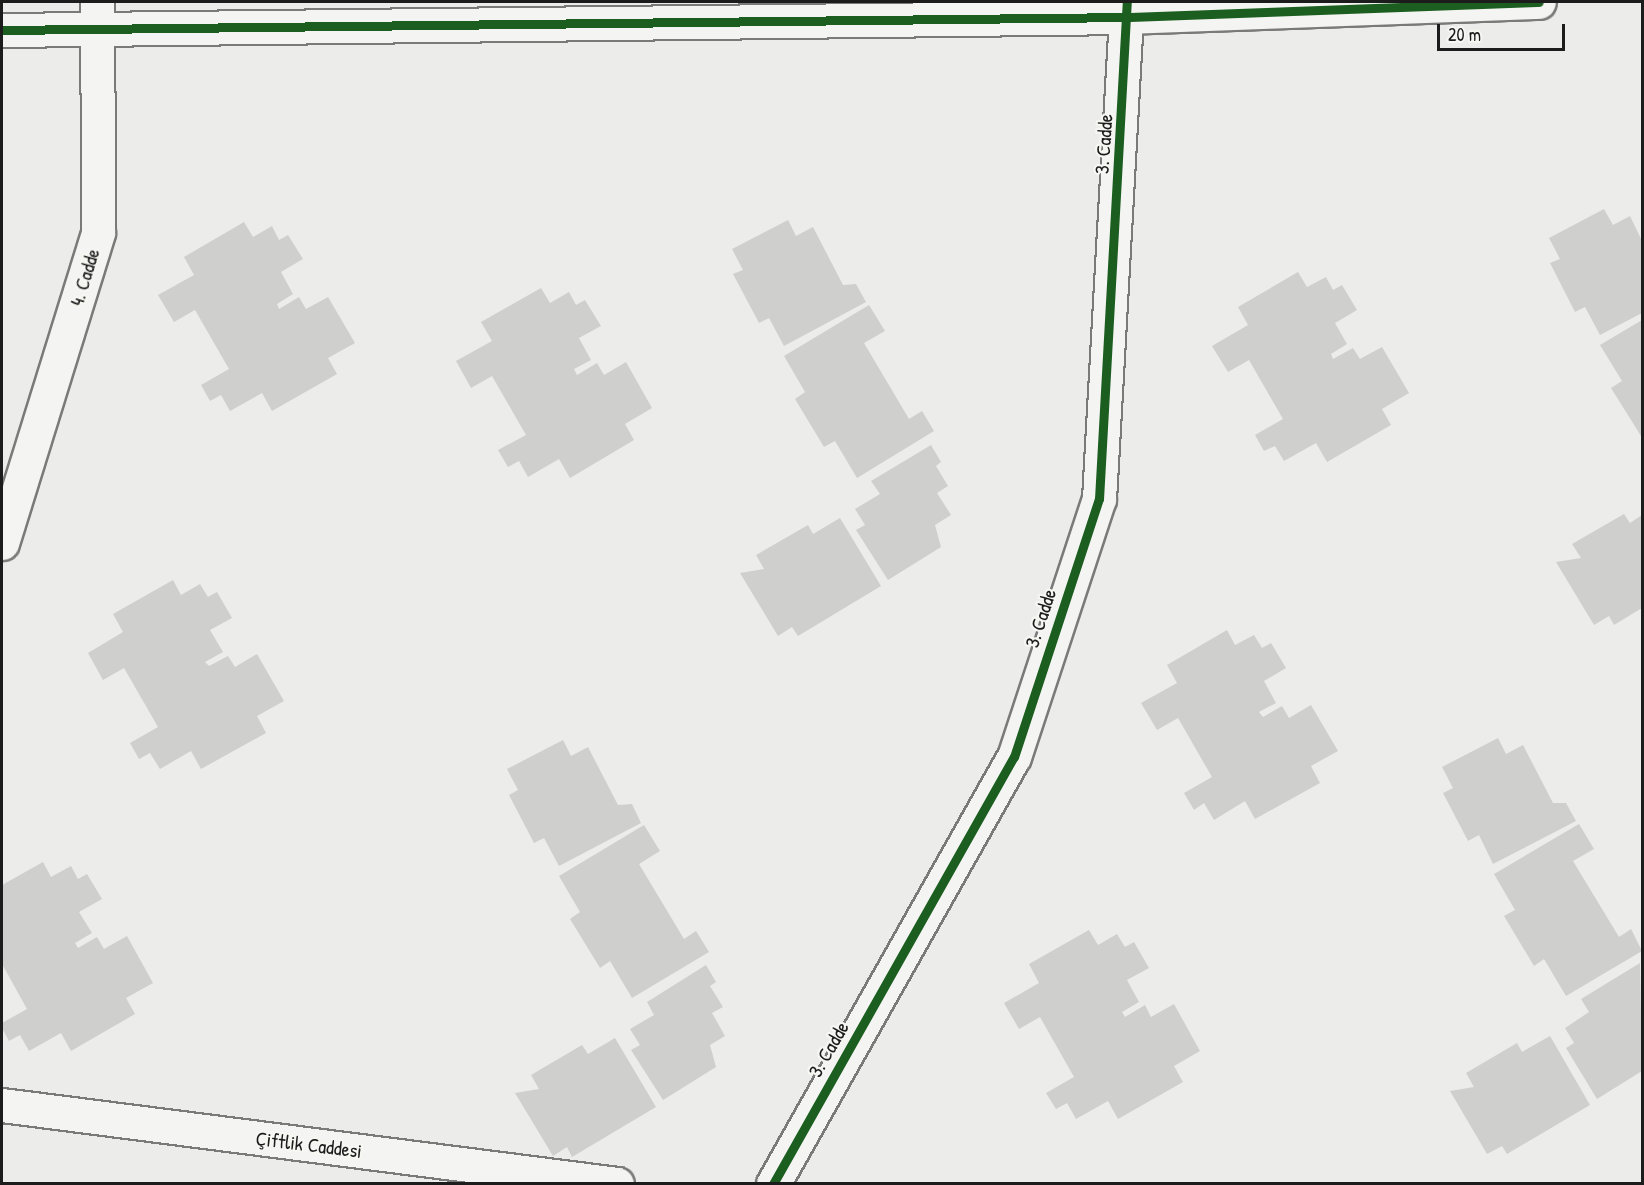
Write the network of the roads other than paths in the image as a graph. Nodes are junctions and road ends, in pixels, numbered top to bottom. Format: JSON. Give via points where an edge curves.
{"nodes":[{"id":1,"x":1539,"y":2,"type":"edge"},
{"id":2,"x":1127,"y":9,"type":"edge"},
{"id":3,"x":97,"y":14,"type":"edge"},
{"id":4,"x":2,"y":30,"type":"edge"},
{"id":5,"x":2,"y":543,"type":"edge"},
{"id":6,"x":2,"y":1105,"type":"edge"},
{"id":7,"x":616,"y":1184,"type":"edge"},
{"id":8,"x":773,"y":1184,"type":"edge"}],
"edges":[{"from":1,"to":2,"type":"street"},
{"from":2,"to":3,"type":"street"},
{"from":2,"to":8,"type":"street","name":"3. Cadde","via":[[1099,499],[1014,757]]},
{"from":3,"to":4,"type":"street"},
{"from":3,"to":5,"type":"street","name":"4. Cadde","via":[[98,232]]},
{"from":6,"to":7,"type":"street","name":"Çiftlik Caddesi"}]}
